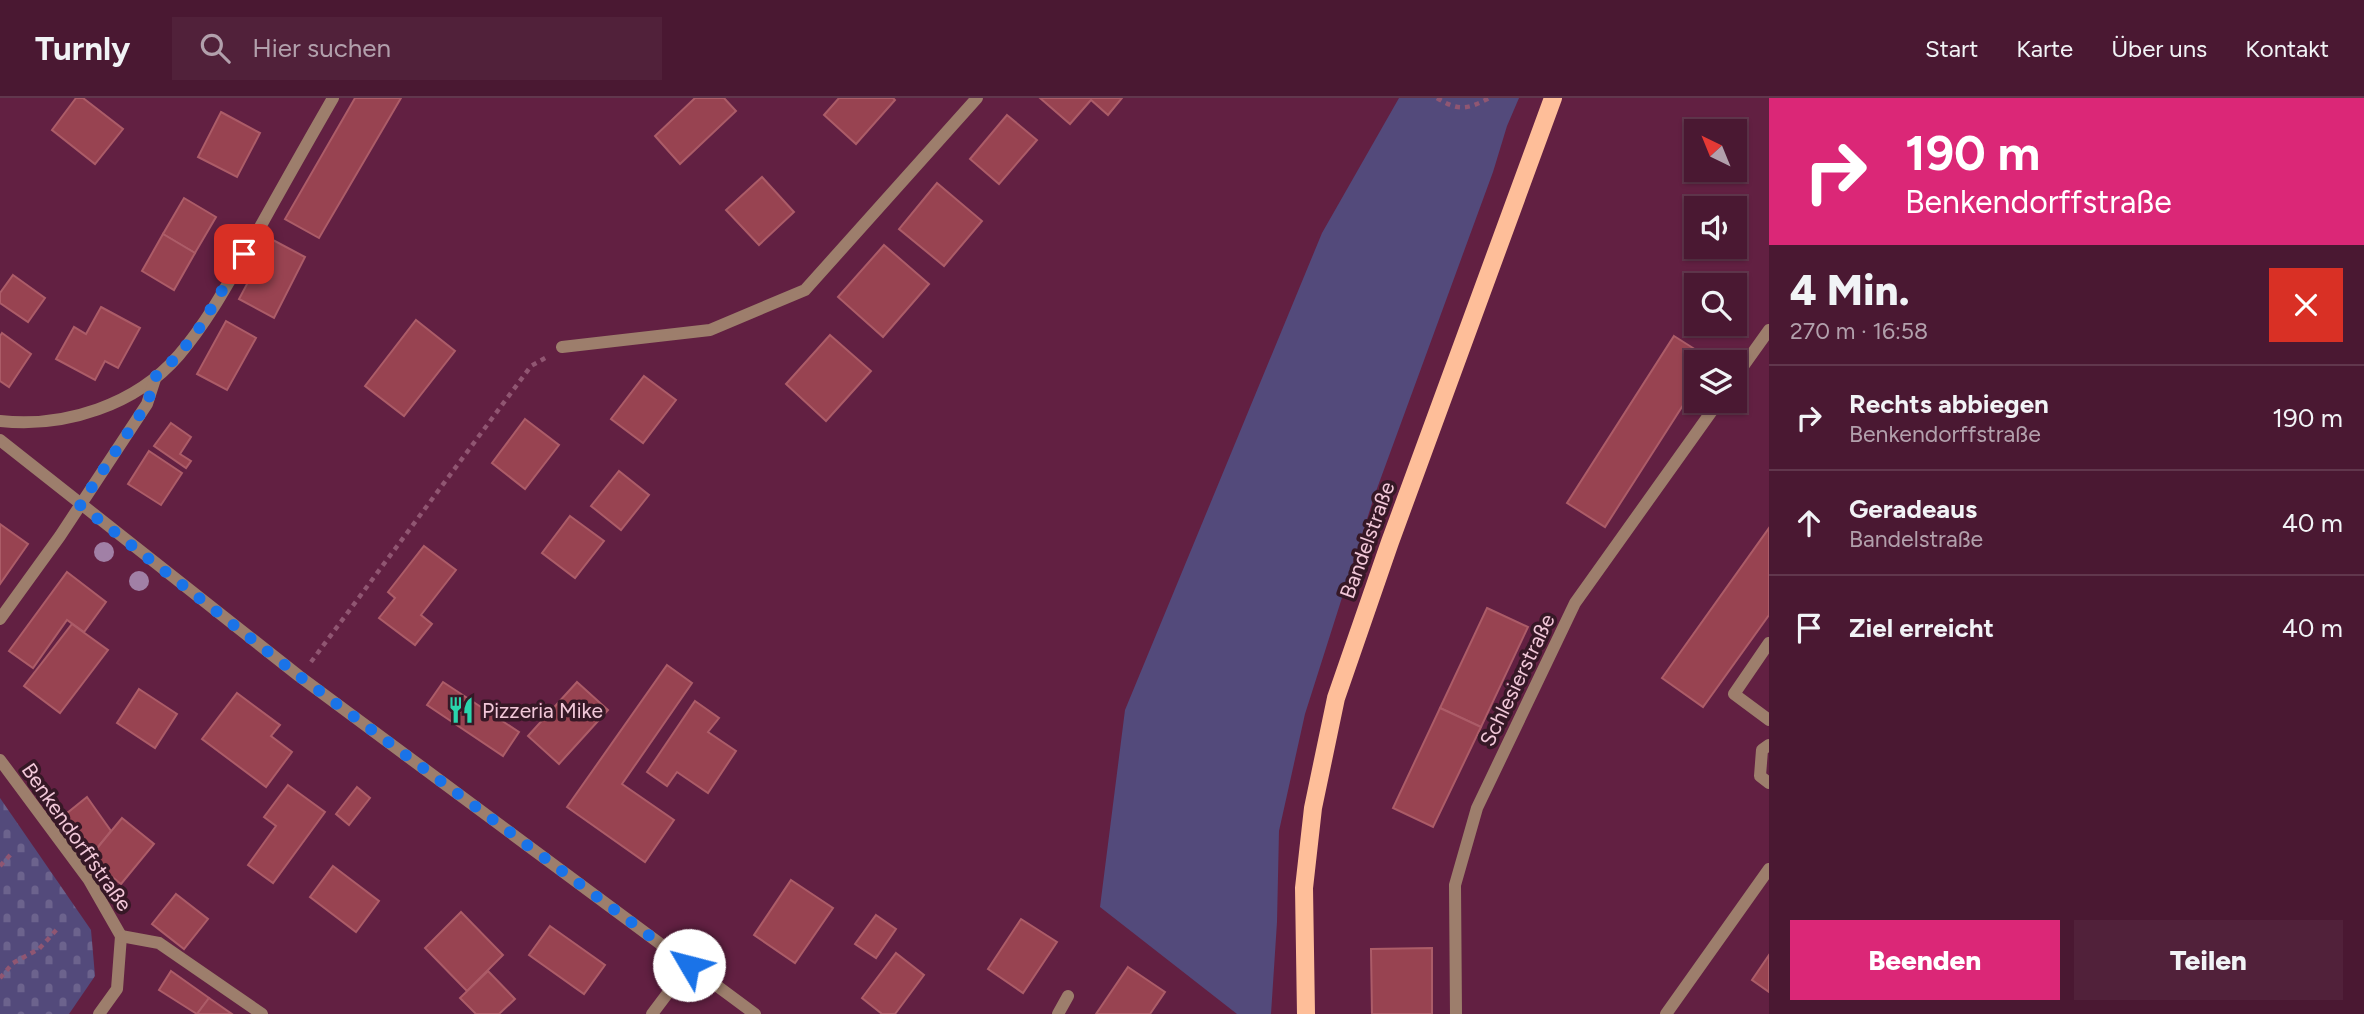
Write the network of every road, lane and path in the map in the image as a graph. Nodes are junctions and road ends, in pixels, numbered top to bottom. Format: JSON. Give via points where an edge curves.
{"nodes":[{"id":1,"x":333,"y":98,"type":"edge"},
{"id":2,"x":977,"y":98,"type":"edge"},
{"id":3,"x":1437,"y":98,"type":"edge"},
{"id":4,"x":1489,"y":98,"type":"edge"},
{"id":5,"x":1553,"y":98,"type":"edge"},
{"id":6,"x":1769,"y":330,"type":"edge"},
{"id":7,"x":562,"y":347,"type":"joint"},
{"id":8,"x":1747,"y":361,"type":"edge"},
{"id":9,"x":156,"y":376,"type":"junction"},
{"id":10,"x":1710,"y":413,"type":"edge"},
{"id":11,"x":0,"y":421,"type":"edge"},
{"id":12,"x":0,"y":440,"type":"edge"},
{"id":13,"x":80,"y":505,"type":"junction"},
{"id":14,"x":0,"y":619,"type":"edge"},
{"id":15,"x":1769,"y":643,"type":"edge"},
{"id":16,"x":299,"y":676,"type":"junction"},
{"id":17,"x":1769,"y":720,"type":"edge"},
{"id":18,"x":1769,"y":745,"type":"edge"},
{"id":19,"x":0,"y":760,"type":"edge"},
{"id":20,"x":1769,"y":783,"type":"edge"},
{"id":21,"x":12,"y":853,"type":"dead end"},
{"id":22,"x":0,"y":866,"type":"edge"},
{"id":23,"x":1769,"y":869,"type":"edge"},
{"id":24,"x":59,"y":927,"type":"dead end"},
{"id":25,"x":121,"y":936,"type":"junction"},
{"id":26,"x":689,"y":965,"type":"junction"},
{"id":27,"x":0,"y":978,"type":"edge"},
{"id":28,"x":1069,"y":996,"type":"dead end"},
{"id":29,"x":99,"y":1014,"type":"edge"},
{"id":30,"x":262,"y":1014,"type":"edge"},
{"id":31,"x":652,"y":1014,"type":"edge"},
{"id":32,"x":755,"y":1014,"type":"edge"},
{"id":33,"x":1058,"y":1014,"type":"edge"},
{"id":34,"x":1306,"y":1014,"type":"edge"},
{"id":35,"x":1456,"y":1014,"type":"edge"},
{"id":36,"x":1666,"y":1014,"type":"edge"}],
"edges":[{"from":1,"to":9,"type":"street","via":[[200,327]]},
{"from":2,"to":7,"type":"street","via":[[805,289],[710,330]]},
{"from":3,"to":4,"type":"path","via":[[1453,108]]},
{"from":5,"to":34,"type":"main road","name":"Bandelstraße","via":[[1336,698],[1313,808],[1304,888]]},
{"from":6,"to":8,"type":"street"},
{"from":7,"to":16,"type":"path","via":[[531,366]]},
{"from":9,"to":11,"type":"street","via":[[95,411],[51,421]]},
{"from":9,"to":13,"type":"street","via":[[147,404]]},
{"from":10,"to":35,"type":"street","name":"Schlesierstraße","via":[[1575,603],[1477,808],[1455,885]]},
{"from":12,"to":13,"type":"street"},
{"from":13,"to":14,"type":"street"},
{"from":13,"to":16,"type":"street"},
{"from":15,"to":17,"type":"street","via":[[1734,694]]},
{"from":16,"to":26,"type":"street"},
{"from":18,"to":20,"type":"street","via":[[1762,750],[1759,776]]},
{"from":19,"to":25,"type":"street","name":"Benkendorffstraße","via":[[89,880]]},
{"from":21,"to":22,"type":"path"},
{"from":23,"to":36,"type":"street"},
{"from":24,"to":27,"type":"path","via":[[39,949],[13,963]]},
{"from":25,"to":29,"type":"street","name":"Benkendorffstraße","via":[[117,989]]},
{"from":25,"to":30,"type":"street","name":"Benkendorffstraße","via":[[159,943]]},
{"from":26,"to":31,"type":"street"},
{"from":26,"to":32,"type":"street"},
{"from":28,"to":33,"type":"street"}]}
